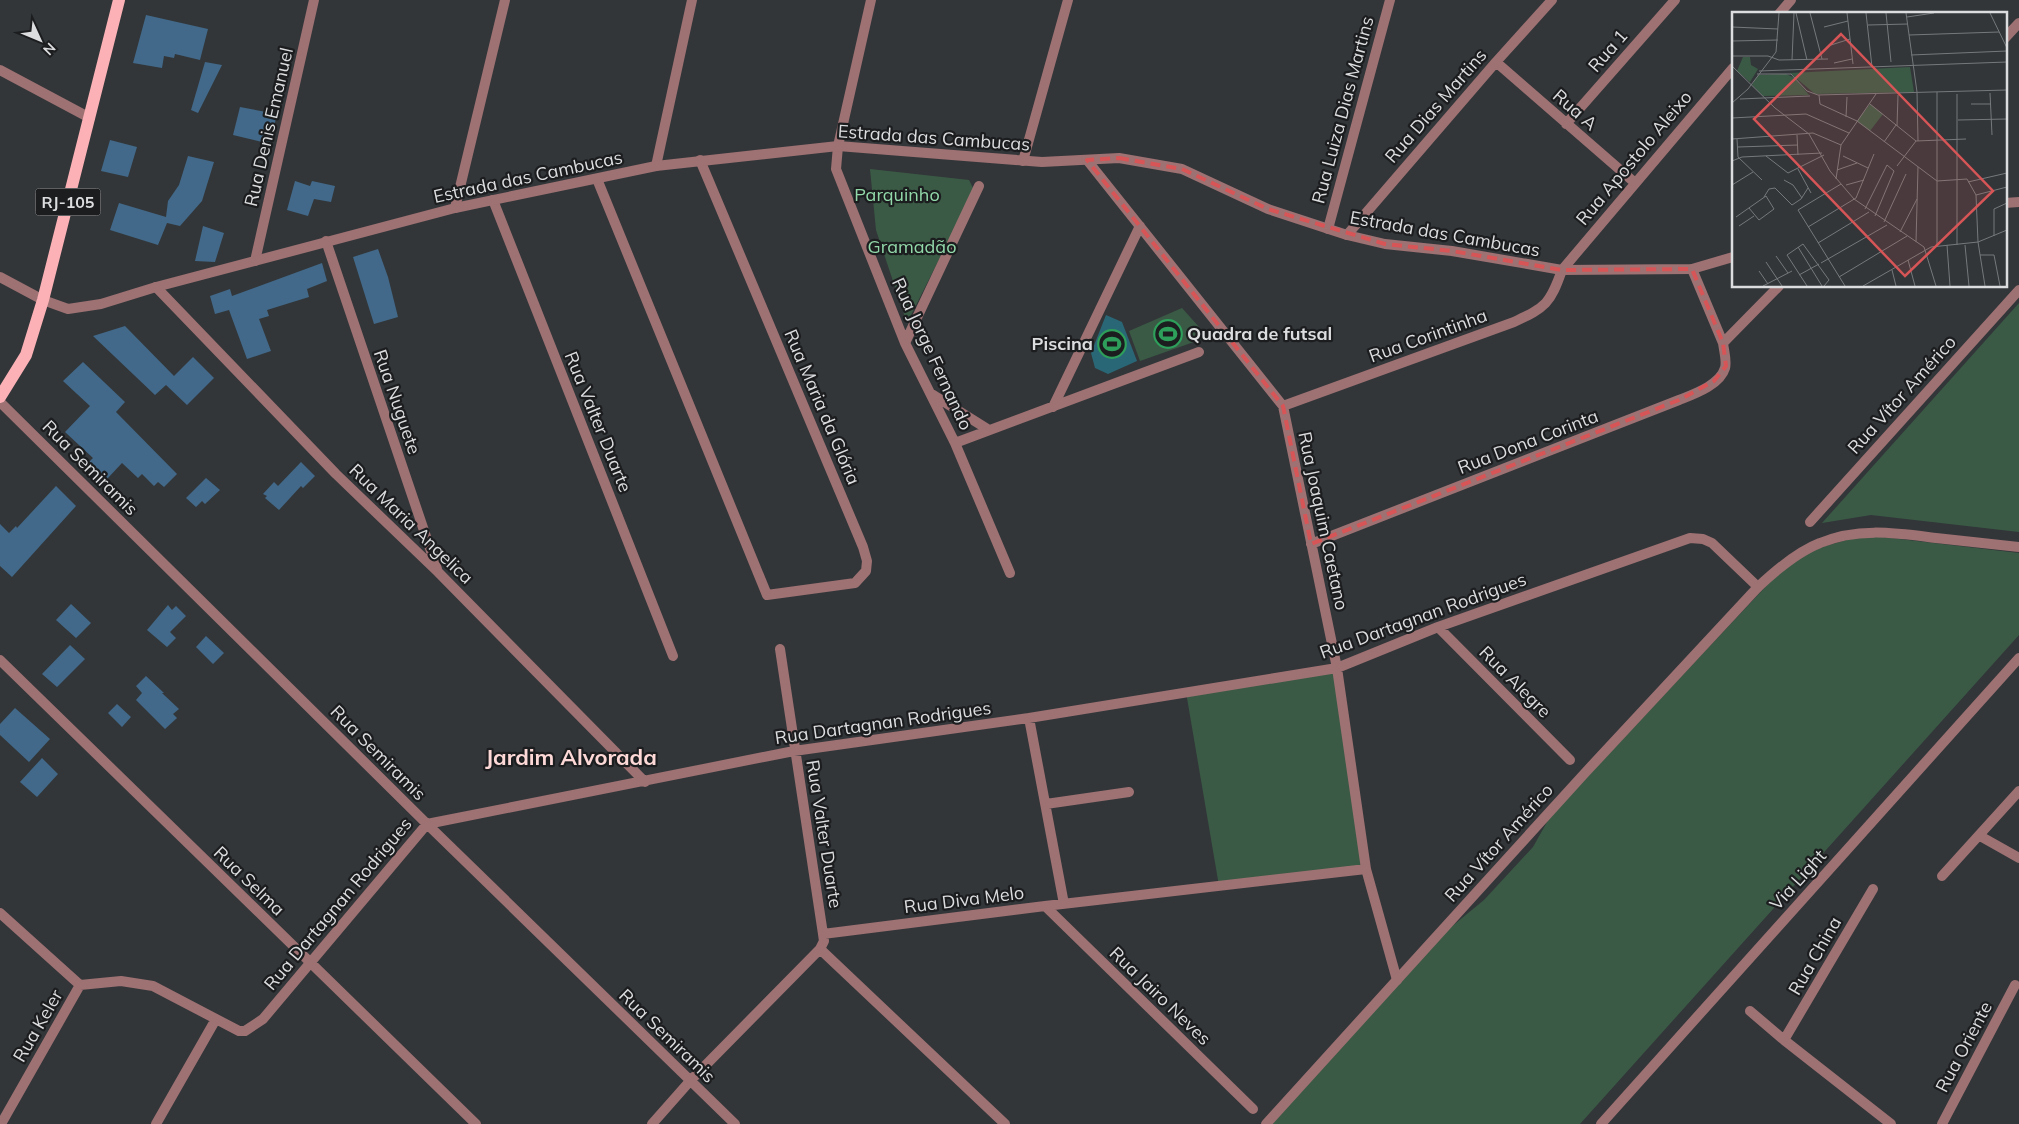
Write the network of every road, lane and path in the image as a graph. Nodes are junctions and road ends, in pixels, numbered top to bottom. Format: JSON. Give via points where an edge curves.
{"nodes":[{"id":1,"x":119,"y":0,"type":"edge"},
{"id":2,"x":314,"y":0,"type":"edge"},
{"id":3,"x":505,"y":0,"type":"edge"},
{"id":4,"x":692,"y":0,"type":"edge"},
{"id":5,"x":871,"y":0,"type":"edge"},
{"id":6,"x":1068,"y":0,"type":"edge"},
{"id":7,"x":1390,"y":0,"type":"edge"},
{"id":8,"x":1552,"y":0,"type":"edge"},
{"id":9,"x":1675,"y":0,"type":"edge"},
{"id":10,"x":1791,"y":0,"type":"edge"},
{"id":11,"x":1781,"y":12,"type":"edge"},
{"id":12,"x":2019,"y":23,"type":"edge"},
{"id":13,"x":2006,"y":37,"type":"edge"},
{"id":14,"x":1496,"y":62,"type":"junction"},
{"id":15,"x":1732,"y":69,"type":"edge"},
{"id":16,"x":0,"y":70,"type":"edge"},
{"id":17,"x":90,"y":118,"type":"junction"},
{"id":18,"x":1566,"y":124,"type":"junction"},
{"id":19,"x":838,"y":146,"type":"junction"},
{"id":20,"x":700,"y":160,"type":"junction"},
{"id":21,"x":1087,"y":160,"type":"junction"},
{"id":22,"x":1023,"y":161,"type":"junction"},
{"id":23,"x":656,"y":166,"type":"junction"},
{"id":24,"x":597,"y":179,"type":"junction"},
{"id":25,"x":1634,"y":182,"type":"junction"},
{"id":26,"x":979,"y":186,"type":"dead end"},
{"id":27,"x":493,"y":200,"type":"junction"},
{"id":28,"x":2006,"y":202,"type":"edge"},
{"id":29,"x":2019,"y":202,"type":"edge"},
{"id":30,"x":455,"y":208,"type":"junction"},
{"id":31,"x":1140,"y":226,"type":"junction"},
{"id":32,"x":1328,"y":229,"type":"junction"},
{"id":33,"x":1347,"y":235,"type":"junction"},
{"id":34,"x":326,"y":241,"type":"junction"},
{"id":35,"x":1732,"y":257,"type":"edge"},
{"id":36,"x":255,"y":261,"type":"junction"},
{"id":37,"x":1692,"y":269,"type":"junction"},
{"id":38,"x":1562,"y":270,"type":"junction"},
{"id":39,"x":0,"y":277,"type":"edge"},
{"id":40,"x":156,"y":288,"type":"junction"},
{"id":41,"x":1777,"y":288,"type":"edge"},
{"id":42,"x":2019,"y":290,"type":"edge"},
{"id":43,"x":44,"y":300,"type":"junction"},
{"id":44,"x":905,"y":343,"type":"junction"},
{"id":45,"x":1723,"y":343,"type":"junction"},
{"id":46,"x":1199,"y":352,"type":"dead end"},
{"id":47,"x":929,"y":392,"type":"junction"},
{"id":48,"x":0,"y":397,"type":"edge"},
{"id":49,"x":0,"y":402,"type":"edge"},
{"id":50,"x":1283,"y":406,"type":"junction"},
{"id":51,"x":1053,"y":407,"type":"junction"},
{"id":52,"x":989,"y":430,"type":"junction"},
{"id":53,"x":955,"y":443,"type":"junction"},
{"id":54,"x":1810,"y":522,"type":"dead end"},
{"id":55,"x":1312,"y":544,"type":"junction"},
{"id":56,"x":2019,"y":547,"type":"edge"},
{"id":57,"x":438,"y":572,"type":"junction"},
{"id":58,"x":1010,"y":573,"type":"dead end"},
{"id":59,"x":1758,"y":587,"type":"junction"},
{"id":60,"x":1438,"y":627,"type":"junction"},
{"id":61,"x":780,"y":649,"type":"dead end"},
{"id":62,"x":673,"y":656,"type":"dead end"},
{"id":63,"x":2019,"y":658,"type":"edge"},
{"id":64,"x":0,"y":660,"type":"edge"},
{"id":65,"x":1337,"y":668,"type":"junction"},
{"id":66,"x":1029,"y":718,"type":"junction"},
{"id":67,"x":794,"y":751,"type":"junction"},
{"id":68,"x":1570,"y":760,"type":"dead end"},
{"id":69,"x":645,"y":782,"type":"junction"},
{"id":70,"x":2019,"y":791,"type":"edge"},
{"id":71,"x":1128,"y":792,"type":"dead end"},
{"id":72,"x":1046,"y":804,"type":"junction"},
{"id":73,"x":427,"y":824,"type":"junction"},
{"id":74,"x":1980,"y":836,"type":"junction"},
{"id":75,"x":2019,"y":858,"type":"edge"},
{"id":76,"x":1366,"y":869,"type":"junction"},
{"id":77,"x":1942,"y":876,"type":"dead end"},
{"id":78,"x":1873,"y":889,"type":"dead end"},
{"id":79,"x":1064,"y":904,"type":"junction"},
{"id":80,"x":1045,"y":906,"type":"junction"},
{"id":81,"x":0,"y":914,"type":"edge"},
{"id":82,"x":824,"y":934,"type":"junction"},
{"id":83,"x":820,"y":949,"type":"junction"},
{"id":84,"x":309,"y":962,"type":"junction"},
{"id":85,"x":1397,"y":980,"type":"junction"},
{"id":86,"x":80,"y":985,"type":"junction"},
{"id":87,"x":2015,"y":985,"type":"dead end"},
{"id":88,"x":1750,"y":1011,"type":"dead end"},
{"id":89,"x":216,"y":1019,"type":"junction"},
{"id":90,"x":1784,"y":1040,"type":"junction"},
{"id":91,"x":690,"y":1081,"type":"junction"},
{"id":92,"x":1253,"y":1109,"type":"dead end"},
{"id":93,"x":1606,"y":1122,"type":"edge"},
{"id":94,"x":1,"y":1124,"type":"edge"},
{"id":95,"x":156,"y":1124,"type":"edge"},
{"id":96,"x":476,"y":1124,"type":"edge"},
{"id":97,"x":652,"y":1124,"type":"edge"},
{"id":98,"x":735,"y":1124,"type":"edge"},
{"id":99,"x":1005,"y":1124,"type":"edge"},
{"id":100,"x":1266,"y":1124,"type":"edge"},
{"id":101,"x":1891,"y":1124,"type":"edge"},
{"id":102,"x":1942,"y":1124,"type":"edge"}],
"edges":[{"from":1,"to":17,"type":"main road","number":"RJ-105"},
{"from":2,"to":36,"type":"street","name":"Rua Denis Emanuel"},
{"from":3,"to":30,"type":"street"},
{"from":4,"to":23,"type":"street"},
{"from":5,"to":19,"type":"street","name":"Rua Jorge Fernando"},
{"from":6,"to":22,"type":"street"},
{"from":7,"to":32,"type":"street","name":"Rua Luiza Dias Martins"},
{"from":8,"to":14,"type":"street","name":"Rua Dias Martins"},
{"from":9,"to":18,"type":"street","name":"Rua 1"},
{"from":10,"to":11,"type":"street"},
{"from":12,"to":13,"type":"street"},
{"from":14,"to":18,"type":"street","name":"Rua A"},
{"from":14,"to":33,"type":"street","name":"Rua Dias Martins"},
{"from":15,"to":25,"type":"street","name":"Rua Apostolo Aleixo"},
{"from":16,"to":17,"type":"street"},
{"from":17,"to":43,"type":"main road","number":"RJ-105"},
{"from":18,"to":25,"type":"street","name":"Rua A"},
{"from":19,"to":20,"type":"street","name":"Estrada das Cambucas"},
{"from":19,"to":22,"type":"street","name":"Estrada das Cambucas"},
{"from":19,"to":44,"type":"street","name":"Rua Jorge Fernando","via":[[836,169]]},
{"from":20,"to":23,"type":"street","name":"Estrada das Cambucas"},
{"from":20,"to":24,"type":"street","name":"Rua Maria da Glória","via":[[863,547],[866,571],[855,583],[767,595]]},
{"from":21,"to":22,"type":"street","name":"Estrada das Cambucas"},
{"from":21,"to":31,"type":"street","name":"Rua Joaquim Caetano"},
{"from":21,"to":32,"type":"street","name":"Estrada das Cambucas","via":[[1119,158],[1182,169],[1268,209]]},
{"from":23,"to":24,"type":"street","name":"Estrada das Cambucas"},
{"from":24,"to":27,"type":"street","name":"Estrada das Cambucas"},
{"from":25,"to":38,"type":"street","name":"Rua Apostolo Aleixo"},
{"from":26,"to":44,"type":"street"},
{"from":27,"to":30,"type":"street","name":"Estrada das Cambucas"},
{"from":27,"to":62,"type":"street","name":"Rua Valter Duarte"},
{"from":28,"to":29,"type":"street"},
{"from":30,"to":34,"type":"street","name":"Estrada das Cambucas"},
{"from":31,"to":50,"type":"street","name":"Rua Joaquim Caetano"},
{"from":31,"to":51,"type":"street"},
{"from":32,"to":33,"type":"street","name":"Estrada das Cambucas"},
{"from":33,"to":38,"type":"street","name":"Estrada das Cambucas","via":[[1385,244],[1452,250]]},
{"from":34,"to":36,"type":"street","name":"Estrada das Cambucas"},
{"from":34,"to":57,"type":"street","name":"Rua Nuguete"},
{"from":35,"to":37,"type":"street","name":"Estrada das Cambucas"},
{"from":36,"to":40,"type":"street","name":"Estrada das Cambucas"},
{"from":37,"to":38,"type":"street","name":"Estrada das Cambucas"},
{"from":37,"to":45,"type":"street","name":"Rua Dona Corinta"},
{"from":38,"to":50,"type":"street","name":"Rua Corintinha","via":[[1547,303],[1514,322]]},
{"from":39,"to":43,"type":"street","name":"Estrada das Cambucas"},
{"from":40,"to":43,"type":"street","name":"Estrada das Cambucas","via":[[81,308],[68,309]]},
{"from":40,"to":57,"type":"street","name":"Rua Maria Angelica","via":[[336,474]]},
{"from":41,"to":45,"type":"street"},
{"from":42,"to":54,"type":"street","name":"Rua Vítor Américo"},
{"from":43,"to":48,"type":"main road","number":"RJ-105","via":[[26,355]]},
{"from":44,"to":47,"type":"street","name":"Rua Jorge Fernando"},
{"from":45,"to":55,"type":"street","name":"Rua Dona Corinta","via":[[1726,366],[1700,391]]},
{"from":46,"to":51,"type":"street"},
{"from":47,"to":52,"type":"street"},
{"from":47,"to":53,"type":"street","name":"Rua Jorge Fernando"},
{"from":49,"to":73,"type":"street","name":"Rua Semiramis"},
{"from":50,"to":55,"type":"street","name":"Rua Joaquim Caetano"},
{"from":51,"to":52,"type":"street"},
{"from":52,"to":53,"type":"street"},
{"from":53,"to":58,"type":"street","name":"Rua Jorge Fernando"},
{"from":55,"to":65,"type":"street","name":"Rua Joaquim Caetano"},
{"from":56,"to":59,"type":"street","via":[[1862,532],[1818,543]]},
{"from":57,"to":69,"type":"street","name":"Rua Maria Angelica"},
{"from":59,"to":60,"type":"street","name":"Rua Dartagnan Rodrigues","via":[[1712,543],[1690,538]]},
{"from":59,"to":85,"type":"street","name":"Rua Vítor Américo"},
{"from":60,"to":65,"type":"street","name":"Rua Dartagnan Rodrigues"},
{"from":60,"to":68,"type":"street","name":"Rua Alegre"},
{"from":61,"to":67,"type":"street","name":"Rua Valter Duarte"},
{"from":63,"to":93,"type":"street","name":"Via Light"},
{"from":64,"to":84,"type":"street","name":"Rua Selma"},
{"from":65,"to":66,"type":"street","name":"Rua Dartagnan Rodrigues"},
{"from":65,"to":76,"type":"street","name":"Rua Joaquim Caetano"},
{"from":66,"to":67,"type":"street","name":"Rua Dartagnan Rodrigues"},
{"from":66,"to":72,"type":"street"},
{"from":67,"to":69,"type":"street","name":"Rua Dartagnan Rodrigues"},
{"from":67,"to":82,"type":"street","name":"Rua Valter Duarte"},
{"from":69,"to":73,"type":"street","name":"Rua Dartagnan Rodrigues"},
{"from":70,"to":74,"type":"street"},
{"from":71,"to":72,"type":"street"},
{"from":72,"to":79,"type":"street"},
{"from":73,"to":84,"type":"street","name":"Rua Dartagnan Rodrigues"},
{"from":73,"to":91,"type":"street","name":"Rua Semiramis"},
{"from":74,"to":75,"type":"street"},
{"from":74,"to":77,"type":"street"},
{"from":76,"to":79,"type":"street","name":"Rua Diva Melo"},
{"from":76,"to":85,"type":"street","name":"Rua Joaquim Caetano"},
{"from":78,"to":90,"type":"street","name":"Rua China"},
{"from":79,"to":80,"type":"street","name":"Rua Diva Melo"},
{"from":80,"to":82,"type":"street","name":"Rua Diva Melo"},
{"from":80,"to":92,"type":"street","name":"Rua Jairo Neves"},
{"from":81,"to":86,"type":"street","name":"Rua Keler"},
{"from":82,"to":83,"type":"street"},
{"from":83,"to":91,"type":"street"},
{"from":83,"to":99,"type":"street"},
{"from":84,"to":89,"type":"street","name":"Rua Dartagnan Rodrigues","via":[[254,1027],[240,1031]]},
{"from":84,"to":96,"type":"street","name":"Rua Selma"},
{"from":85,"to":100,"type":"street","name":"Rua Vítor Américo"},
{"from":86,"to":89,"type":"street","name":"Rua Dartagnan Rodrigues","via":[[121,981],[153,986]]},
{"from":86,"to":94,"type":"street","name":"Rua Keler"},
{"from":87,"to":102,"type":"street","name":"Rua Oriente"},
{"from":88,"to":90,"type":"street"},
{"from":89,"to":95,"type":"street"},
{"from":90,"to":101,"type":"street"},
{"from":91,"to":97,"type":"street"},
{"from":91,"to":98,"type":"street","name":"Rua Semiramis"}]}
